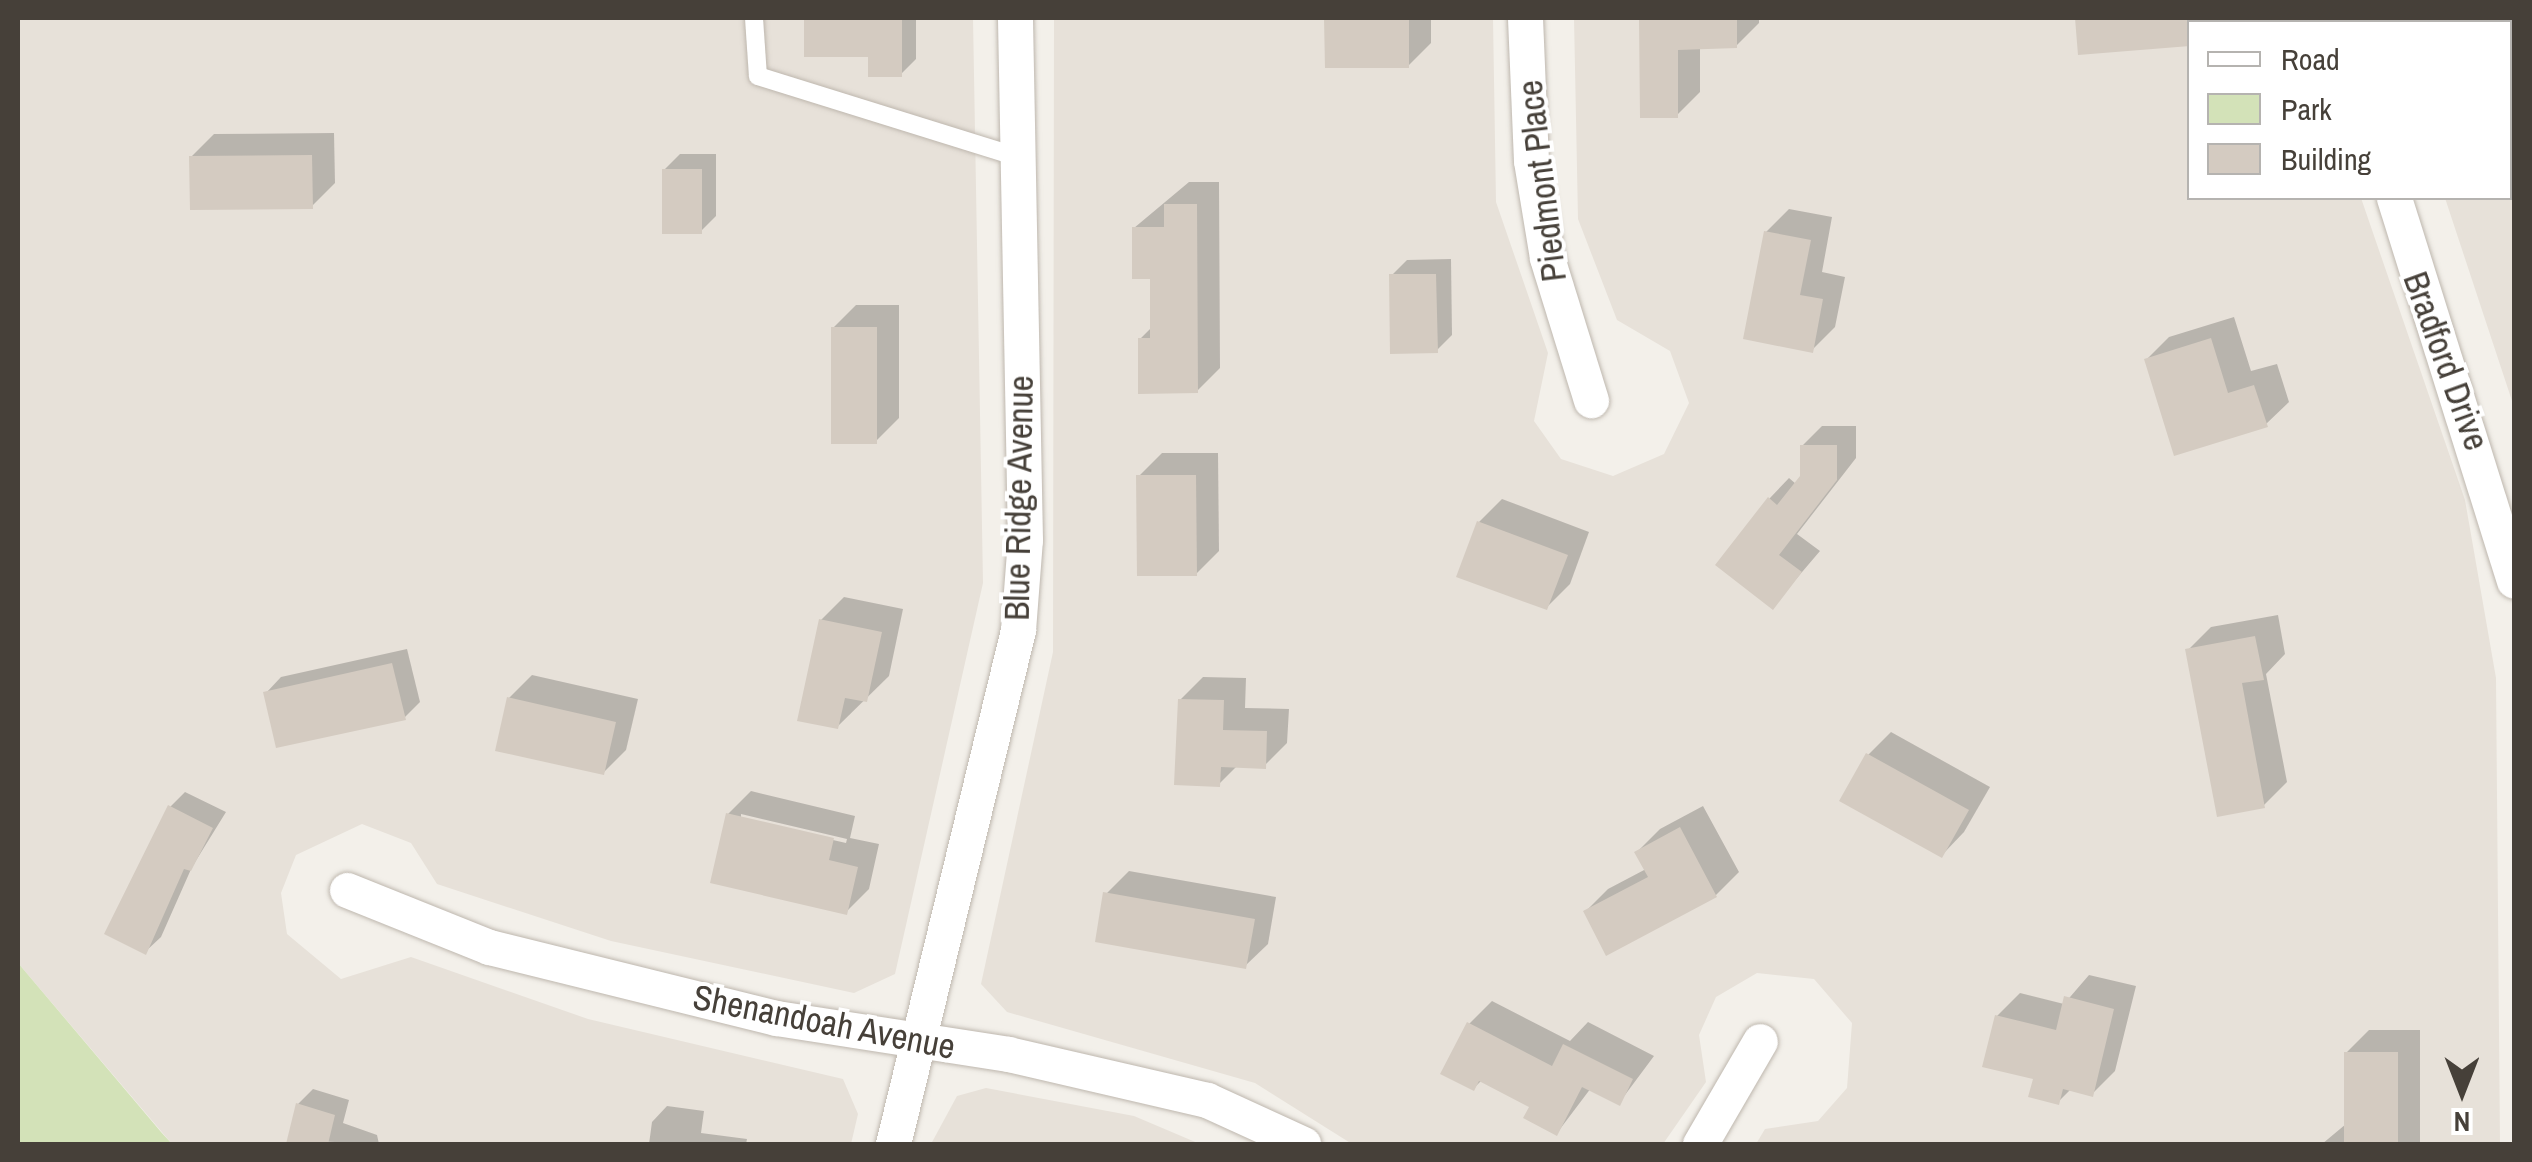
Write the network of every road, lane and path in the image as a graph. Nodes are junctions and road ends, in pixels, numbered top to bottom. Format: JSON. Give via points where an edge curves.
{"nodes":[{"id":1,"x":754,"y":18,"type":"edge"},
{"id":2,"x":1015,"y":18,"type":"edge"},
{"id":3,"x":1526,"y":18,"type":"edge"},
{"id":4,"x":1018,"y":157,"type":"junction"},
{"id":5,"x":2395,"y":200,"type":"edge"},
{"id":6,"x":1591,"y":400,"type":"dead end"},
{"id":7,"x":2514,"y":581,"type":"edge"},
{"id":8,"x":347,"y":890,"type":"dead end"},
{"id":9,"x":1760,"y":1041,"type":"dead end"},
{"id":10,"x":922,"y":1045,"type":"junction"},
{"id":11,"x":893,"y":1144,"type":"edge"},
{"id":12,"x":1303,"y":1144,"type":"edge"},
{"id":13,"x":1700,"y":1144,"type":"edge"}],
"edges":[{"from":1,"to":4,"type":"lane","via":[[758,76]]},
{"from":2,"to":4,"type":"street","name":"Blue Ridge Avenue"},
{"from":3,"to":6,"type":"street","name":"Piedmont Place","via":[[1531,161],[1547,258]]},
{"from":4,"to":10,"type":"street","name":"Blue Ridge Avenue","via":[[1025,540],[1018,630]]},
{"from":5,"to":7,"type":"street","name":"Bradford Drive"},
{"from":8,"to":10,"type":"street","name":"Shenandoah Avenue","via":[[488,947],[776,1018]]},
{"from":9,"to":13,"type":"street"},
{"from":10,"to":11,"type":"street","name":"Blue Ridge Avenue"},
{"from":10,"to":12,"type":"street","name":"Shenandoah Avenue","via":[[1008,1054],[1142,1082],[1207,1100]]}]}
